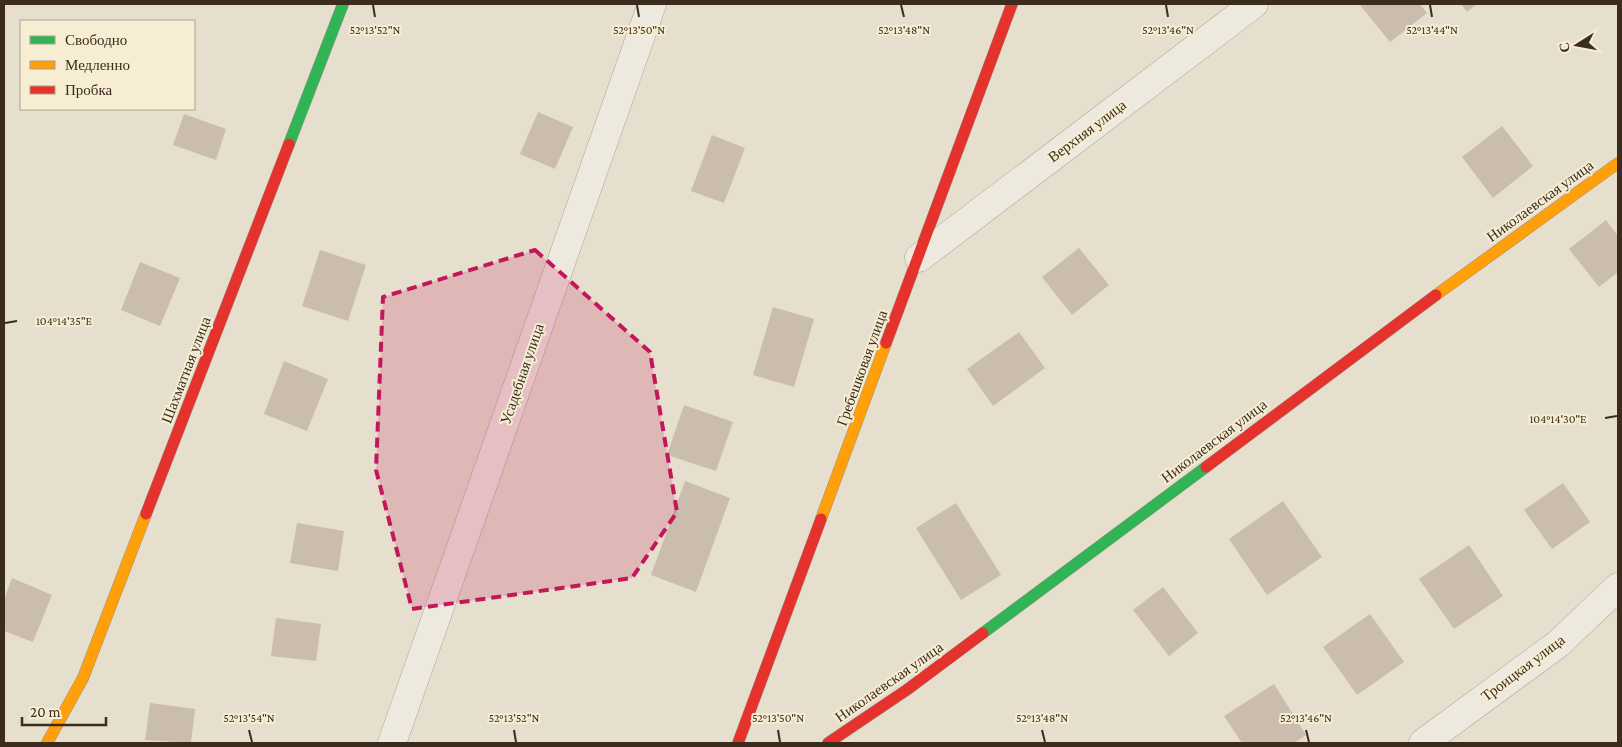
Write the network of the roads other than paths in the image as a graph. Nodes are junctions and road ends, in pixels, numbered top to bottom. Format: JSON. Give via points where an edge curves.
{"nodes":[{"id":1,"x":343,"y":4,"type":"edge"},
{"id":2,"x":652,"y":4,"type":"edge"},
{"id":3,"x":1012,"y":4,"type":"edge"},
{"id":4,"x":1254,"y":4,"type":"edge"},
{"id":5,"x":1618,"y":164,"type":"edge"},
{"id":6,"x":919,"y":258,"type":"junction"},
{"id":7,"x":1618,"y":587,"type":"edge"},
{"id":8,"x":48,"y":743,"type":"edge"},
{"id":9,"x":392,"y":743,"type":"edge"},
{"id":10,"x":738,"y":743,"type":"edge"},
{"id":11,"x":828,"y":743,"type":"edge"},
{"id":12,"x":1423,"y":743,"type":"edge"}],
"edges":[{"from":1,"to":8,"type":"street","name":"Шахматная улица","via":[[83,678]]},
{"from":2,"to":9,"type":"street","name":"Усадебная улица"},
{"from":3,"to":6,"type":"street","name":"Гребешковая улица"},
{"from":4,"to":6,"type":"street","name":"Верхняя улица"},
{"from":5,"to":11,"type":"street","name":"Николаевская улица","via":[[1418,308],[908,689]]},
{"from":6,"to":10,"type":"street","name":"Гребешковая улица"},
{"from":7,"to":12,"type":"street","name":"Троицкая улица","via":[[1558,644]]}]}
